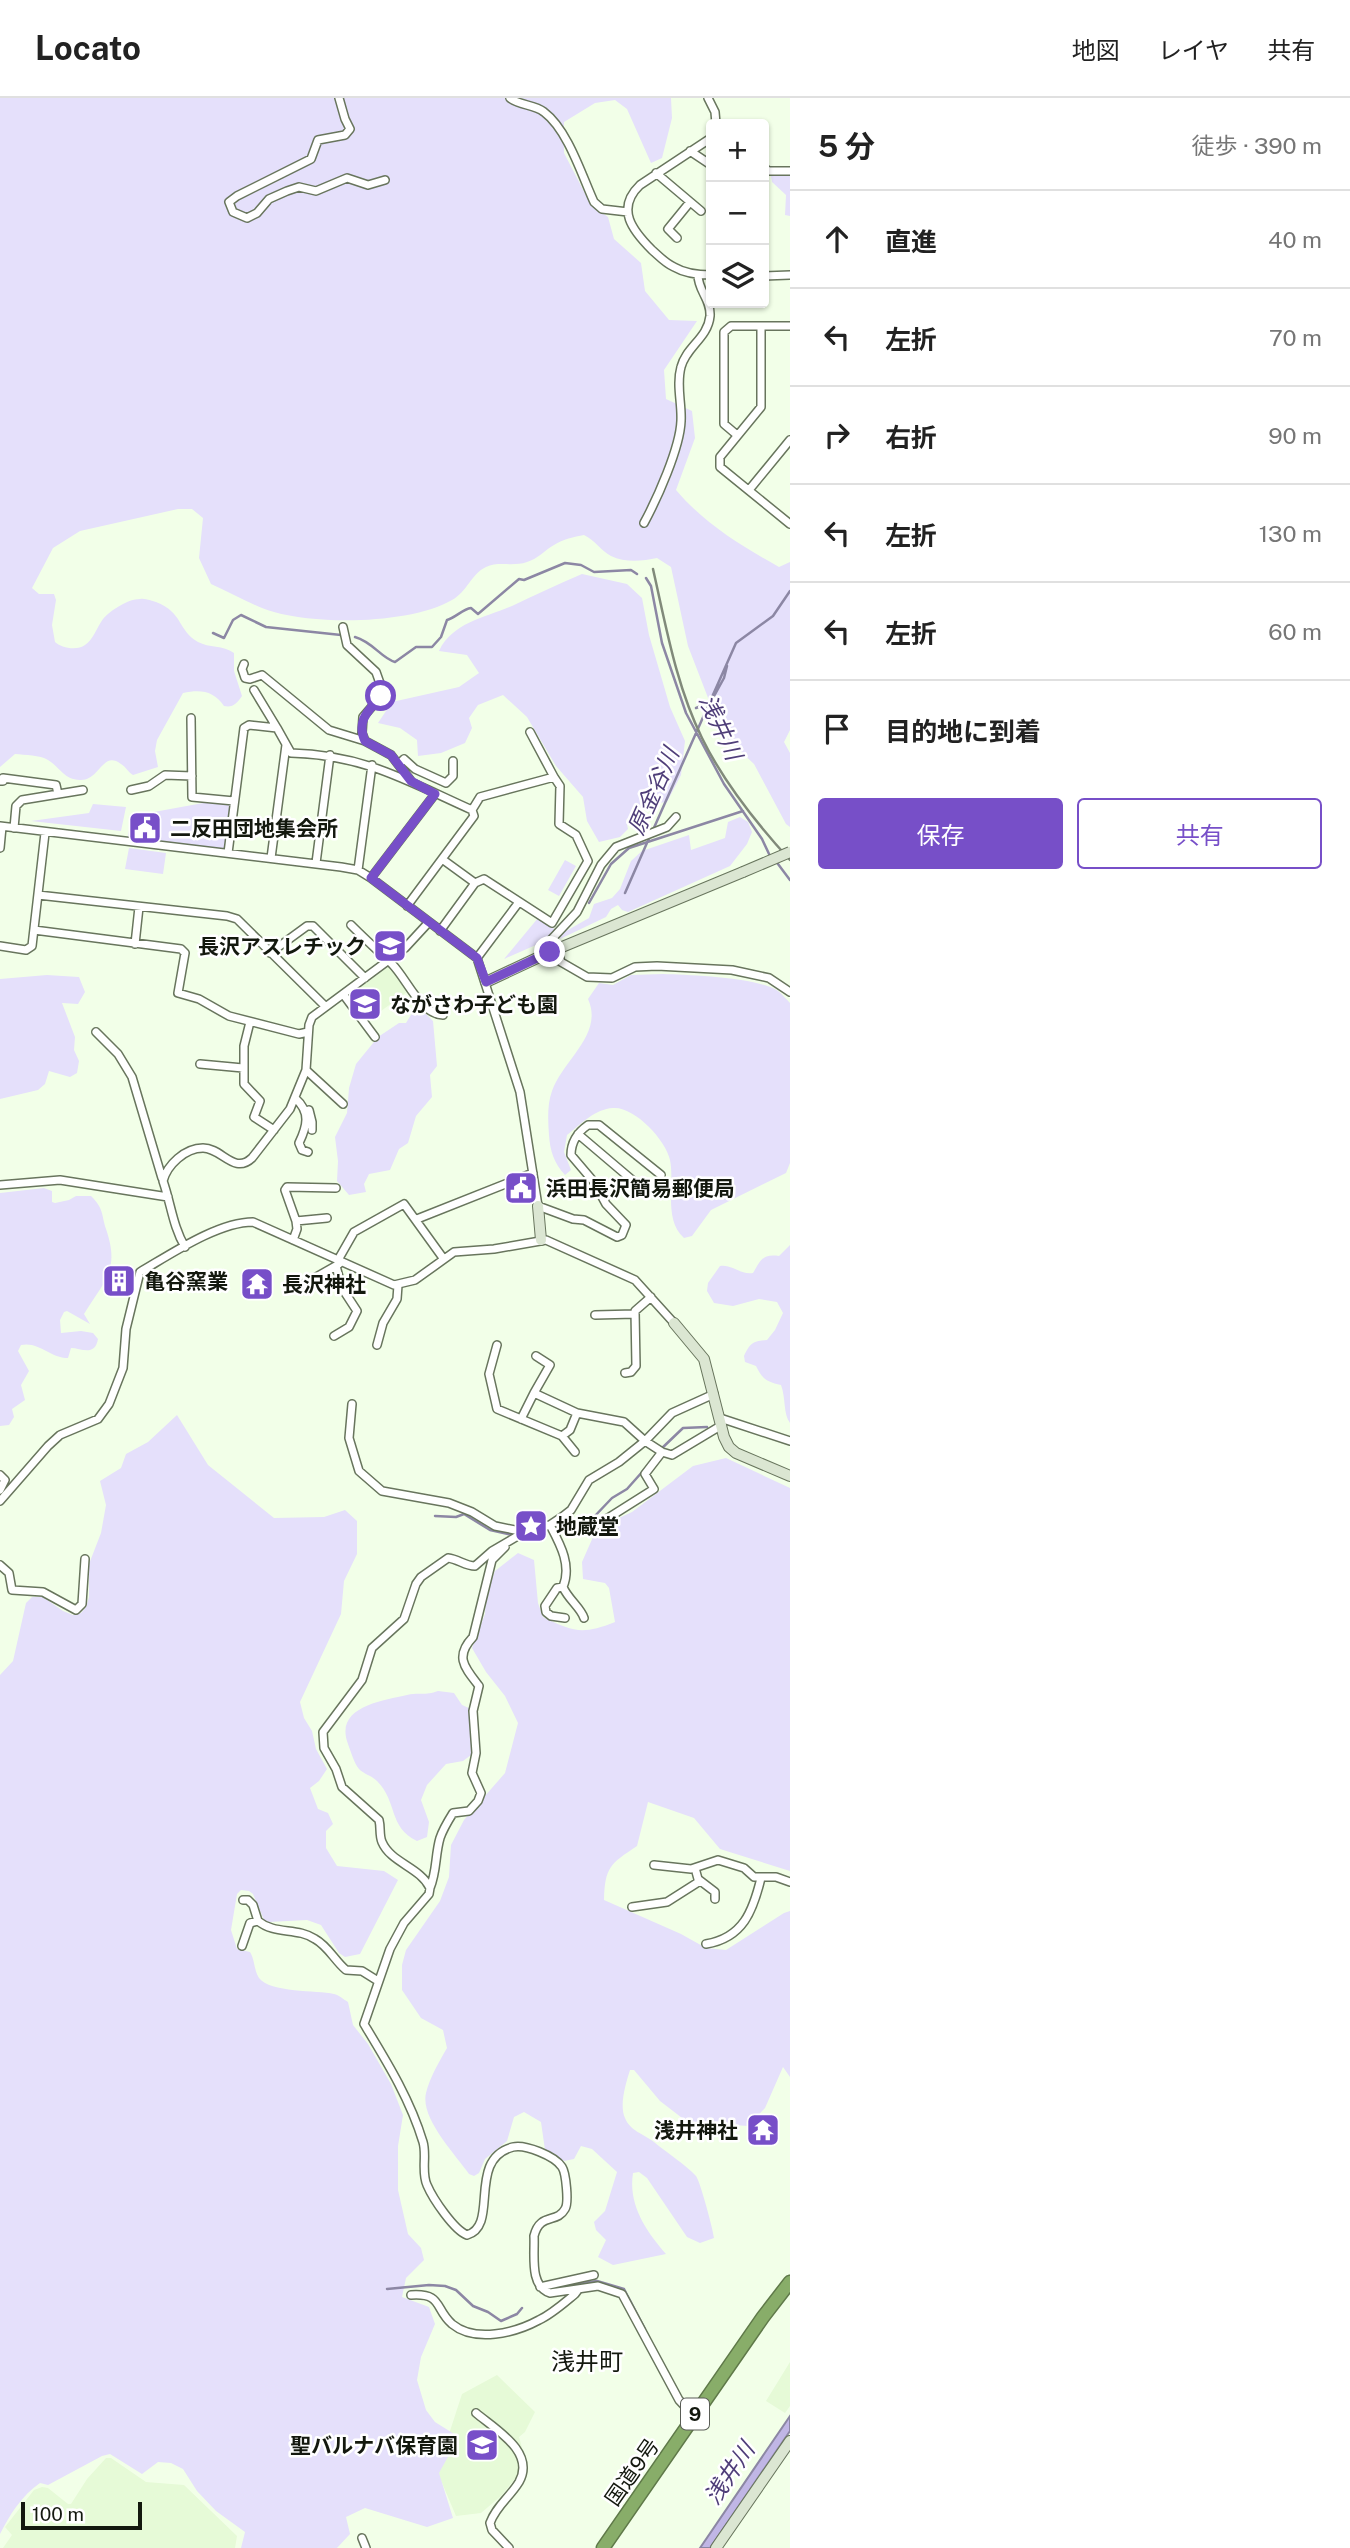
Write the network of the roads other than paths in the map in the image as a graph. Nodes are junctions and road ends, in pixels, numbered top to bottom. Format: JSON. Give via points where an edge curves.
{"nodes":[{"id":1,"x":339,"y":98,"type":"edge"},
{"id":2,"x":510,"y":98,"type":"edge"},
{"id":3,"x":708,"y":98,"type":"edge"},
{"id":4,"x":716,"y":119,"type":"edge"},
{"id":5,"x":706,"y":141,"type":"edge"},
{"id":6,"x":690,"y":151,"type":"junction"},
{"id":7,"x":706,"y":162,"type":"edge"},
{"id":8,"x":769,"y":171,"type":"edge"},
{"id":9,"x":790,"y":171,"type":"edge"},
{"id":10,"x":656,"y":173,"type":"junction"},
{"id":11,"x":385,"y":180,"type":"dead end"},
{"id":12,"x":690,"y":202,"type":"junction"},
{"id":13,"x":701,"y":211,"type":"dead end"},
{"id":14,"x":628,"y":212,"type":"junction"},
{"id":15,"x":677,"y":238,"type":"dead end"},
{"id":16,"x":698,"y":275,"type":"junction"},
{"id":17,"x":706,"y":275,"type":"edge"},
{"id":18,"x":790,"y":275,"type":"edge"},
{"id":19,"x":769,"y":276,"type":"edge"},
{"id":20,"x":790,"y":326,"type":"edge"},
{"id":21,"x":761,"y":327,"type":"junction"},
{"id":22,"x":737,"y":435,"type":"junction"},
{"id":23,"x":790,"y":440,"type":"edge"},
{"id":24,"x":749,"y":490,"type":"junction"},
{"id":25,"x":790,"y":510,"type":"edge"},
{"id":26,"x":787,"y":521,"type":"edge"},
{"id":27,"x":644,"y":523,"type":"dead end"},
{"id":28,"x":344,"y":627,"type":"dead end"},
{"id":29,"x":244,"y":664,"type":"dead end"},
{"id":30,"x":254,"y":690,"type":"dead end"},
{"id":31,"x":191,"y":718,"type":"dead end"},
{"id":32,"x":276,"y":728,"type":"junction"},
{"id":33,"x":530,"y":732,"type":"dead end"},
{"id":34,"x":365,"y":741,"type":"junction"},
{"id":35,"x":286,"y":744,"type":"junction"},
{"id":36,"x":330,"y":755,"type":"junction"},
{"id":37,"x":453,"y":761,"type":"dead end"},
{"id":38,"x":399,"y":764,"type":"junction"},
{"id":39,"x":372,"y":765,"type":"junction"},
{"id":40,"x":192,"y":776,"type":"junction"},
{"id":41,"x":554,"y":777,"type":"junction"},
{"id":42,"x":0,"y":781,"type":"edge"},
{"id":43,"x":411,"y":781,"type":"junction"},
{"id":44,"x":83,"y":790,"type":"dead end"},
{"id":45,"x":131,"y":790,"type":"dead end"},
{"id":46,"x":58,"y":794,"type":"junction"},
{"id":47,"x":435,"y":794,"type":"junction"},
{"id":48,"x":234,"y":802,"type":"junction"},
{"id":49,"x":472,"y":810,"type":"junction"},
{"id":50,"x":676,"y":817,"type":"dead end"},
{"id":51,"x":1,"y":827,"type":"edge"},
{"id":52,"x":14,"y":828,"type":"junction"},
{"id":53,"x":45,"y":833,"type":"junction"},
{"id":54,"x":0,"y":848,"type":"edge"},
{"id":55,"x":790,"y":852,"type":"edge"},
{"id":56,"x":228,"y":853,"type":"junction"},
{"id":57,"x":271,"y":858,"type":"junction"},
{"id":58,"x":442,"y":859,"type":"junction"},
{"id":59,"x":316,"y":863,"type":"junction"},
{"id":60,"x":358,"y":870,"type":"junction"},
{"id":61,"x":371,"y":878,"type":"junction"},
{"id":62,"x":474,"y":883,"type":"junction"},
{"id":63,"x":38,"y":895,"type":"junction"},
{"id":64,"x":519,"y":902,"type":"junction"},
{"id":65,"x":407,"y":906,"type":"junction"},
{"id":66,"x":139,"y":907,"type":"junction"},
{"id":67,"x":429,"y":922,"type":"junction"},
{"id":68,"x":351,"y":925,"type":"dead end"},
{"id":69,"x":34,"y":930,"type":"junction"},
{"id":70,"x":440,"y":931,"type":"junction"},
{"id":71,"x":135,"y":944,"type":"junction"},
{"id":72,"x":0,"y":946,"type":"edge"},
{"id":73,"x":553,"y":951,"type":"junction"},
{"id":74,"x":270,"y":953,"type":"junction"},
{"id":75,"x":477,"y":958,"type":"junction"},
{"id":76,"x":387,"y":961,"type":"junction"},
{"id":77,"x":365,"y":978,"type":"junction"},
{"id":78,"x":486,"y":982,"type":"junction"},
{"id":79,"x":790,"y":992,"type":"edge"},
{"id":80,"x":343,"y":994,"type":"junction"},
{"id":81,"x":325,"y":1006,"type":"junction"},
{"id":82,"x":443,"y":1015,"type":"dead end"},
{"id":83,"x":250,"y":1022,"type":"junction"},
{"id":84,"x":308,"y":1031,"type":"junction"},
{"id":85,"x":96,"y":1032,"type":"dead end"},
{"id":86,"x":374,"y":1037,"type":"dead end"},
{"id":87,"x":200,"y":1063,"type":"dead end"},
{"id":88,"x":243,"y":1068,"type":"junction"},
{"id":89,"x":306,"y":1070,"type":"junction"},
{"id":90,"x":295,"y":1098,"type":"junction"},
{"id":91,"x":343,"y":1104,"type":"dead end"},
{"id":92,"x":303,"y":1105,"type":"junction"},
{"id":93,"x":274,"y":1130,"type":"junction"},
{"id":94,"x":312,"y":1130,"type":"dead end"},
{"id":95,"x":578,"y":1134,"type":"junction"},
{"id":96,"x":308,"y":1152,"type":"dead end"},
{"id":97,"x":533,"y":1173,"type":"junction"},
{"id":98,"x":661,"y":1175,"type":"dead end"},
{"id":99,"x":163,"y":1181,"type":"junction"},
{"id":100,"x":0,"y":1185,"type":"edge"},
{"id":101,"x":336,"y":1188,"type":"dead end"},
{"id":102,"x":644,"y":1190,"type":"dead end"},
{"id":103,"x":169,"y":1197,"type":"junction"},
{"id":104,"x":538,"y":1206,"type":"junction"},
{"id":105,"x":327,"y":1218,"type":"dead end"},
{"id":106,"x":416,"y":1219,"type":"junction"},
{"id":107,"x":296,"y":1221,"type":"junction"},
{"id":108,"x":293,"y":1240,"type":"junction"},
{"id":109,"x":541,"y":1240,"type":"junction"},
{"id":110,"x":185,"y":1247,"type":"junction"},
{"id":111,"x":443,"y":1258,"type":"junction"},
{"id":112,"x":339,"y":1263,"type":"junction"},
{"id":113,"x":398,"y":1285,"type":"junction"},
{"id":114,"x":297,"y":1288,"type":"dead end"},
{"id":115,"x":651,"y":1297,"type":"junction"},
{"id":116,"x":635,"y":1314,"type":"junction"},
{"id":117,"x":595,"y":1315,"type":"dead end"},
{"id":118,"x":674,"y":1323,"type":"joint"},
{"id":119,"x":334,"y":1336,"type":"dead end"},
{"id":120,"x":377,"y":1345,"type":"dead end"},
{"id":121,"x":497,"y":1345,"type":"dead end"},
{"id":122,"x":536,"y":1356,"type":"dead end"},
{"id":123,"x":625,"y":1373,"type":"dead end"},
{"id":124,"x":534,"y":1393,"type":"junction"},
{"id":125,"x":714,"y":1394,"type":"junction"},
{"id":126,"x":352,"y":1404,"type":"dead end"},
{"id":127,"x":578,"y":1413,"type":"junction"},
{"id":128,"x":521,"y":1419,"type":"junction"},
{"id":129,"x":721,"y":1422,"type":"junction"},
{"id":130,"x":562,"y":1436,"type":"junction"},
{"id":131,"x":645,"y":1441,"type":"junction"},
{"id":132,"x":790,"y":1441,"type":"edge"},
{"id":133,"x":575,"y":1452,"type":"dead end"},
{"id":134,"x":662,"y":1452,"type":"junction"},
{"id":135,"x":0,"y":1475,"type":"edge"},
{"id":136,"x":790,"y":1476,"type":"edge"},
{"id":137,"x":0,"y":1490,"type":"edge"},
{"id":138,"x":0,"y":1501,"type":"edge"},
{"id":139,"x":550,"y":1525,"type":"junction"},
{"id":140,"x":597,"y":1525,"type":"dead end"},
{"id":141,"x":520,"y":1531,"type":"junction"},
{"id":142,"x":509,"y":1541,"type":"junction"},
{"id":143,"x":85,"y":1559,"type":"dead end"},
{"id":144,"x":0,"y":1565,"type":"edge"},
{"id":145,"x":563,"y":1587,"type":"junction"},
{"id":146,"x":565,"y":1618,"type":"dead end"},
{"id":147,"x":584,"y":1618,"type":"dead end"},
{"id":148,"x":654,"y":1865,"type":"dead end"},
{"id":149,"x":695,"y":1868,"type":"junction"},
{"id":150,"x":761,"y":1878,"type":"junction"},
{"id":151,"x":700,"y":1881,"type":"junction"},
{"id":152,"x":790,"y":1882,"type":"edge"},
{"id":153,"x":430,"y":1888,"type":"junction"},
{"id":154,"x":715,"y":1899,"type":"dead end"},
{"id":155,"x":243,"y":1900,"type":"dead end"},
{"id":156,"x":632,"y":1907,"type":"dead end"},
{"id":157,"x":258,"y":1921,"type":"junction"},
{"id":158,"x":706,"y":1944,"type":"dead end"},
{"id":159,"x":242,"y":1946,"type":"dead end"},
{"id":160,"x":378,"y":1981,"type":"junction"},
{"id":161,"x":594,"y":2275,"type":"dead end"},
{"id":162,"x":790,"y":2282,"type":"edge"},
{"id":163,"x":540,"y":2287,"type":"junction"},
{"id":164,"x":578,"y":2290,"type":"junction"},
{"id":165,"x":411,"y":2295,"type":"dead end"},
{"id":166,"x":476,"y":2413,"type":"dead end"},
{"id":167,"x":694,"y":2416,"type":"junction"},
{"id":168,"x":790,"y":2441,"type":"edge"},
{"id":169,"x":362,"y":2538,"type":"dead end"},
{"id":170,"x":366,"y":2548,"type":"edge"},
{"id":171,"x":509,"y":2548,"type":"edge"},
{"id":172,"x":603,"y":2548,"type":"edge"},
{"id":173,"x":716,"y":2548,"type":"edge"}],
"edges":[{"from":1,"to":11,"type":"street","via":[[350,129],[345,135],[318,140],[311,159],[229,202],[233,212],[247,218],[269,199],[299,187],[316,191],[347,178],[368,185]]},
{"from":2,"to":14,"type":"street","via":[[543,111],[554,121],[594,202],[602,209]]},
{"from":3,"to":4,"type":"street"},
{"from":5,"to":6,"type":"street"},
{"from":6,"to":7,"type":"street"},
{"from":6,"to":10,"type":"street"},
{"from":8,"to":9,"type":"street"},
{"from":10,"to":12,"type":"street"},
{"from":10,"to":14,"type":"street","via":[[633,191]]},
{"from":12,"to":13,"type":"street"},
{"from":12,"to":15,"type":"street","via":[[668,229]]},
{"from":14,"to":16,"type":"street","via":[[633,230],[666,263]]},
{"from":16,"to":17,"type":"street"},
{"from":16,"to":27,"type":"street","via":[[708,298],[710,319],[681,368],[681,424],[666,475]]},
{"from":18,"to":19,"type":"street"},
{"from":20,"to":21,"type":"street"},
{"from":21,"to":22,"type":"street","via":[[761,407]]},
{"from":21,"to":22,"type":"street","via":[[731,326],[724,332],[724,424]]},
{"from":22,"to":24,"type":"street","via":[[720,457],[720,467]]},
{"from":23,"to":24,"type":"street"},
{"from":24,"to":26,"type":"street"},
{"from":25,"to":26,"type":"street"},
{"from":28,"to":34,"type":"street","via":[[347,645],[376,672],[382,690],[363,717]]},
{"from":29,"to":34,"type":"street","via":[[245,677],[262,675],[330,730]]},
{"from":30,"to":32,"type":"street"},
{"from":31,"to":40,"type":"street"},
{"from":32,"to":35,"type":"street"},
{"from":32,"to":48,"type":"street","via":[[244,728]]},
{"from":33,"to":41,"type":"street"},
{"from":34,"to":38,"type":"street"},
{"from":35,"to":36,"type":"street","via":[[291,753]]},
{"from":35,"to":57,"type":"street"},
{"from":36,"to":39,"type":"street"},
{"from":36,"to":59,"type":"street"},
{"from":37,"to":38,"type":"street","via":[[453,776],[446,783],[404,759]]},
{"from":38,"to":43,"type":"street"},
{"from":39,"to":43,"type":"street"},
{"from":39,"to":60,"type":"street"},
{"from":40,"to":45,"type":"street","via":[[165,775],[149,786]]},
{"from":40,"to":48,"type":"street","via":[[192,797]]},
{"from":41,"to":49,"type":"street","via":[[480,797]]},
{"from":41,"to":64,"type":"street","via":[[560,786],[559,824],[576,835],[588,861],[552,923]]},
{"from":42,"to":46,"type":"street","via":[[57,785]]},
{"from":43,"to":47,"type":"street"},
{"from":44,"to":46,"type":"street"},
{"from":46,"to":52,"type":"street","via":[[22,800],[16,806]]},
{"from":47,"to":49,"type":"street"},
{"from":47,"to":61,"type":"street"},
{"from":48,"to":56,"type":"street"},
{"from":49,"to":58,"type":"street","via":[[474,816]]},
{"from":50,"to":73,"type":"street","via":[[667,827],[616,847],[601,865],[577,912],[549,942]]},
{"from":51,"to":52,"type":"street"},
{"from":51,"to":54,"type":"street"},
{"from":52,"to":53,"type":"street"},
{"from":53,"to":56,"type":"street"},
{"from":53,"to":63,"type":"street"},
{"from":55,"to":73,"type":"street","bridge":true},
{"from":56,"to":57,"type":"street"},
{"from":57,"to":59,"type":"street"},
{"from":58,"to":62,"type":"street"},
{"from":58,"to":65,"type":"street"},
{"from":59,"to":60,"type":"street"},
{"from":60,"to":61,"type":"street"},
{"from":61,"to":65,"type":"street"},
{"from":62,"to":64,"type":"street","via":[[484,879]]},
{"from":62,"to":70,"type":"street"},
{"from":63,"to":66,"type":"street"},
{"from":63,"to":69,"type":"street"},
{"from":64,"to":75,"type":"street"},
{"from":65,"to":67,"type":"street"},
{"from":66,"to":71,"type":"street"},
{"from":66,"to":74,"type":"street","via":[[237,919]]},
{"from":67,"to":70,"type":"street"},
{"from":67,"to":76,"type":"street"},
{"from":68,"to":76,"type":"street"},
{"from":69,"to":71,"type":"street"},
{"from":69,"to":72,"type":"street","via":[[32,946],[26,950]]},
{"from":70,"to":75,"type":"street"},
{"from":71,"to":83,"type":"street","via":[[181,949],[185,953],[178,993]]},
{"from":73,"to":78,"type":"street"},
{"from":73,"to":79,"type":"street","via":[[561,962],[587,977],[612,978],[635,967],[732,970],[769,978]]},
{"from":74,"to":77,"type":"street","via":[[313,926]]},
{"from":74,"to":81,"type":"street"},
{"from":75,"to":78,"type":"street"},
{"from":76,"to":77,"type":"street"},
{"from":76,"to":82,"type":"street","via":[[426,1006]]},
{"from":77,"to":80,"type":"street"},
{"from":78,"to":97,"type":"street","via":[[520,1092]]},
{"from":80,"to":81,"type":"street"},
{"from":80,"to":86,"type":"street"},
{"from":81,"to":84,"type":"street","via":[[312,1017]]},
{"from":83,"to":84,"type":"street","via":[[299,1034]]},
{"from":83,"to":88,"type":"street"},
{"from":84,"to":89,"type":"street"},
{"from":85,"to":99,"type":"street","via":[[132,1077]]},
{"from":87,"to":88,"type":"street"},
{"from":88,"to":93,"type":"street","via":[[244,1086],[260,1101],[254,1116]]},
{"from":89,"to":90,"type":"street"},
{"from":89,"to":91,"type":"street"},
{"from":90,"to":92,"type":"street"},
{"from":90,"to":93,"type":"street"},
{"from":92,"to":94,"type":"street","via":[[311,1114]]},
{"from":92,"to":96,"type":"street","via":[[307,1122],[299,1145]]},
{"from":93,"to":99,"type":"street","via":[[246,1164],[203,1148],[169,1166]]},
{"from":95,"to":98,"type":"street","via":[[588,1125],[599,1125]]},
{"from":95,"to":102,"type":"street"},
{"from":95,"to":104,"type":"street","via":[[570,1155],[626,1225],[625,1230],[617,1237],[584,1220]]},
{"from":97,"to":104,"type":"street"},
{"from":97,"to":106,"type":"street"},
{"from":99,"to":103,"type":"street"},
{"from":100,"to":103,"type":"street","via":[[60,1180]]},
{"from":101,"to":107,"type":"street","via":[[287,1186]]},
{"from":103,"to":110,"type":"street"},
{"from":104,"to":109,"type":"street"},
{"from":105,"to":107,"type":"street"},
{"from":106,"to":111,"type":"street"},
{"from":106,"to":112,"type":"street","via":[[401,1205],[354,1232]]},
{"from":107,"to":108,"type":"street"},
{"from":108,"to":110,"type":"street","via":[[253,1222],[242,1222]]},
{"from":108,"to":112,"type":"street"},
{"from":109,"to":111,"type":"street","via":[[454,1252]]},
{"from":109,"to":115,"type":"street","via":[[628,1276]]},
{"from":110,"to":138,"type":"street","via":[[141,1272],[126,1329],[123,1368],[109,1404],[98,1419],[48,1446]]},
{"from":111,"to":113,"type":"street","via":[[415,1280]]},
{"from":112,"to":113,"type":"street"},
{"from":112,"to":114,"type":"street"},
{"from":112,"to":119,"type":"street","via":[[342,1288],[357,1311],[349,1326]]},
{"from":113,"to":120,"type":"street","via":[[397,1300]]},
{"from":115,"to":116,"type":"street"},
{"from":115,"to":118,"type":"street"},
{"from":116,"to":117,"type":"street"},
{"from":116,"to":123,"type":"street","via":[[636,1366]]},
{"from":118,"to":125,"type":"street","via":[[704,1359]]},
{"from":121,"to":128,"type":"street","via":[[489,1374],[497,1409]]},
{"from":122,"to":124,"type":"street","via":[[550,1365]]},
{"from":124,"to":127,"type":"street"},
{"from":124,"to":128,"type":"street"},
{"from":125,"to":129,"type":"street"},
{"from":125,"to":131,"type":"street","via":[[672,1413]]},
{"from":126,"to":141,"type":"street","via":[[349,1438],[359,1471],[382,1491],[449,1503],[495,1526]]},
{"from":127,"to":130,"type":"street"},
{"from":127,"to":131,"type":"street","via":[[624,1422]]},
{"from":128,"to":130,"type":"street"},
{"from":129,"to":132,"type":"street"},
{"from":129,"to":134,"type":"street","via":[[672,1455]]},
{"from":129,"to":136,"type":"street","via":[[729,1447],[736,1453]]},
{"from":130,"to":133,"type":"street"},
{"from":131,"to":134,"type":"street"},
{"from":131,"to":139,"type":"street","via":[[589,1480],[571,1510]]},
{"from":134,"to":140,"type":"street","via":[[645,1474],[654,1489]]},
{"from":135,"to":137,"type":"street","via":[[5,1480]]},
{"from":139,"to":141,"type":"street"},
{"from":139,"to":145,"type":"street","via":[[563,1550]]},
{"from":141,"to":142,"type":"street"},
{"from":142,"to":153,"type":"street","via":[[492,1560],[473,1637],[462,1654],[468,1674],[479,1686],[473,1711],[476,1753],[472,1777],[481,1793],[470,1811],[453,1813],[443,1830]]},
{"from":142,"to":153,"type":"street","via":[[475,1566],[448,1558],[421,1577],[404,1619],[372,1648],[362,1680],[323,1732],[324,1748],[342,1787],[379,1820],[380,1837],[388,1852],[425,1879]]},
{"from":143,"to":144,"type":"street","via":[[82,1604],[76,1609],[43,1592],[12,1590],[9,1573]]},
{"from":145,"to":146,"type":"street","via":[[557,1588],[545,1612]]},
{"from":145,"to":147,"type":"street"},
{"from":148,"to":149,"type":"street"},
{"from":149,"to":150,"type":"street","via":[[718,1860]]},
{"from":149,"to":151,"type":"street"},
{"from":150,"to":152,"type":"street"},
{"from":150,"to":158,"type":"street","via":[[749,1917],[729,1935]]},
{"from":151,"to":154,"type":"street","via":[[715,1892]]},
{"from":151,"to":156,"type":"street","via":[[667,1902]]},
{"from":153,"to":160,"type":"street","via":[[390,1948]]},
{"from":155,"to":157,"type":"street","via":[[253,1905]]},
{"from":157,"to":159,"type":"street","via":[[250,1923]]},
{"from":157,"to":160,"type":"street","via":[[275,1930],[316,1939],[346,1970],[362,1971]]},
{"from":160,"to":163,"type":"street","via":[[364,2024],[397,2078],[417,2126],[424,2145],[428,2187],[457,2230],[467,2235],[479,2229],[487,2173],[504,2150],[525,2147],[564,2168],[566,2208],[541,2223],[534,2236]]},
{"from":161,"to":163,"type":"street"},
{"from":162,"to":167,"type":"highway","name":"国道9号","number":"9"},
{"from":163,"to":164,"type":"street","via":[[550,2293]]},
{"from":164,"to":165,"type":"street","via":[[539,2321],[491,2336],[455,2326],[433,2298]]},
{"from":164,"to":167,"type":"street","via":[[598,2286],[622,2294],[679,2400]]},
{"from":166,"to":171,"type":"street","via":[[515,2446],[522,2460],[519,2482],[490,2523]]},
{"from":167,"to":172,"type":"highway","name":"国道9号","number":"9"},
{"from":168,"to":173,"type":"street"},
{"from":169,"to":170,"type":"street"}]}
